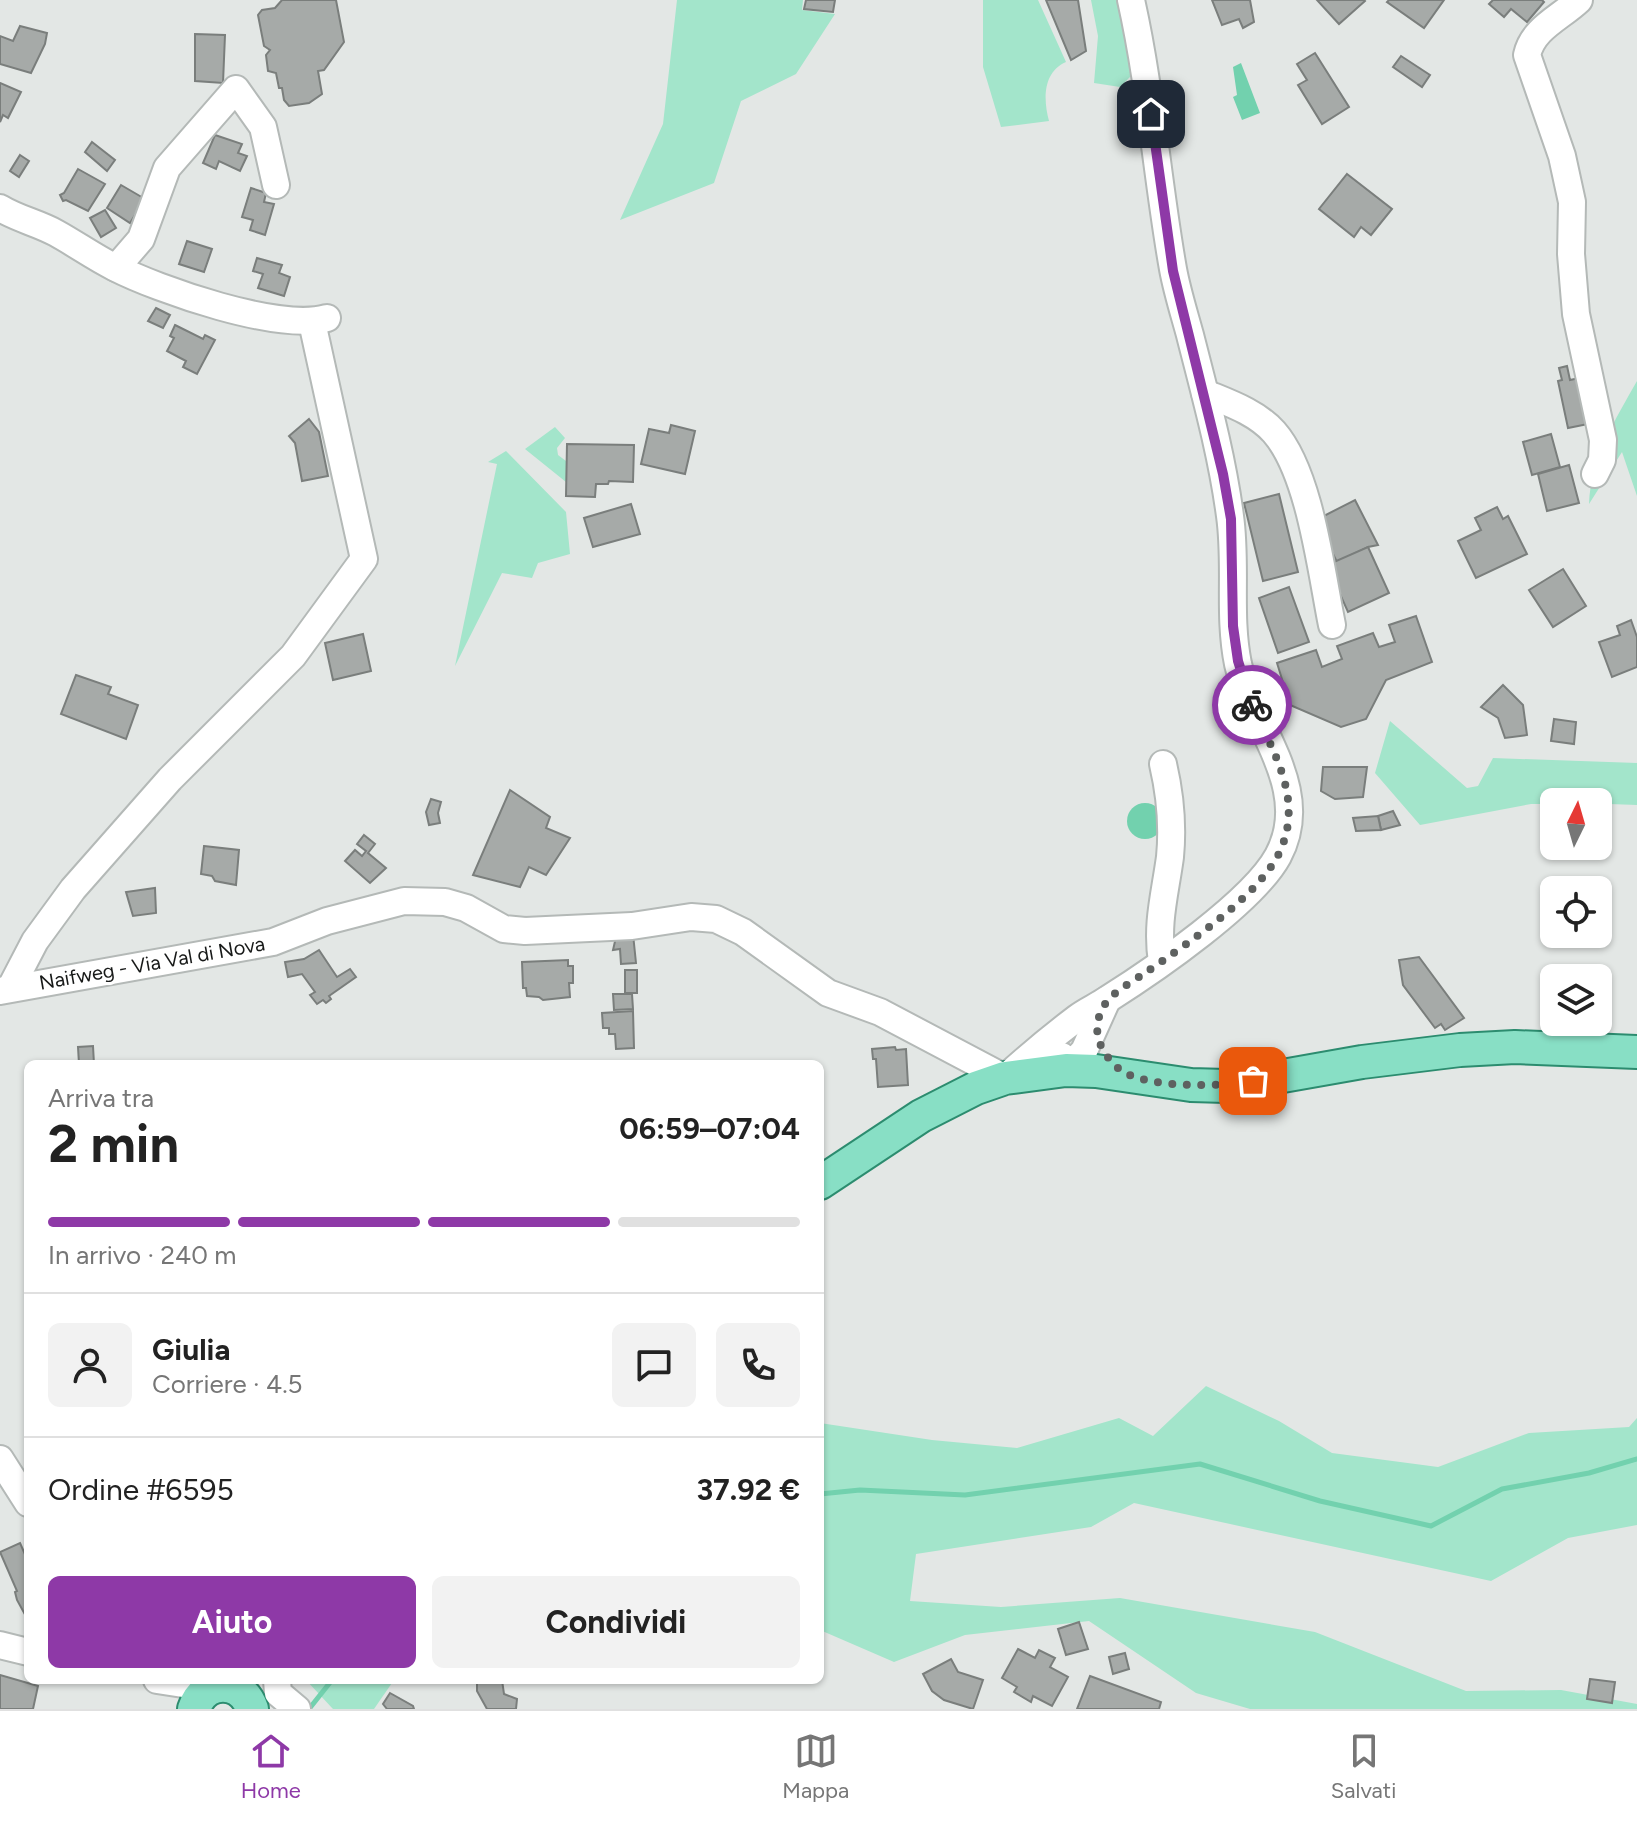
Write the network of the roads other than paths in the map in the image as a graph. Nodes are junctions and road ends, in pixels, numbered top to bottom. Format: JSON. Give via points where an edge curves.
{"nodes":[{"id":1,"x":1131,"y":0,"type":"edge"},
{"id":2,"x":1579,"y":0,"type":"edge"},
{"id":3,"x":276,"y":185,"type":"dead end"},
{"id":4,"x":0,"y":208,"type":"edge"},
{"id":5,"x":116,"y":268,"type":"junction"},
{"id":6,"x":1205,"y":393,"type":"junction"},
{"id":7,"x":1595,"y":474,"type":"dead end"},
{"id":8,"x":1332,"y":625,"type":"dead end"},
{"id":9,"x":1163,"y":764,"type":"dead end"},
{"id":10,"x":1162,"y":962,"type":"junction"},
{"id":11,"x":6,"y":989,"type":"edge"},
{"id":12,"x":1102,"y":1009,"type":"junction"},
{"id":13,"x":1060,"y":1033,"type":"junction"},
{"id":14,"x":1637,"y":1052,"type":"edge"},
{"id":15,"x":1066,"y":1070,"type":"junction"},
{"id":16,"x":1126,"y":1075,"type":"junction"},
{"id":17,"x":1005,"y":1078,"type":"junction"},
{"id":18,"x":824,"y":1180,"type":"edge"},
{"id":19,"x":0,"y":1459,"type":"edge"},
{"id":20,"x":24,"y":1497,"type":"edge"},
{"id":21,"x":0,"y":1645,"type":"edge"},
{"id":22,"x":24,"y":1651,"type":"edge"},
{"id":23,"x":155,"y":1684,"type":"edge"},
{"id":24,"x":180,"y":1684,"type":"edge"},
{"id":25,"x":248,"y":1696,"type":"edge"}],
"edges":[{"from":1,"to":6,"type":"street","via":[[1173,271]]},
{"from":2,"to":7,"type":"street","via":[[1540,31],[1527,55],[1572,202],[1576,314],[1603,440]]},
{"from":3,"to":5,"type":"street","via":[[263,127],[236,89],[167,168],[141,239]]},
{"from":4,"to":5,"type":"street"},
{"from":5,"to":11,"type":"street","name":"Naifweg - Via Val di Nova","via":[[237,311],[320,320],[364,559],[293,656],[170,779],[73,889]]},
{"from":6,"to":8,"type":"street","via":[[1259,419],[1275,433],[1292,463],[1309,512]]},
{"from":6,"to":10,"type":"street","via":[[1231,519],[1238,661],[1244,688],[1284,774],[1288,826],[1276,859],[1255,887]]},
{"from":9,"to":10,"type":"street","via":[[1170,794],[1170,852],[1158,939]]},
{"from":10,"to":12,"type":"street"},
{"from":11,"to":17,"type":"street","name":"Naifweg - Via Val di Nova","via":[[273,942],[404,901],[445,902],[504,929],[525,931],[716,919],[743,932],[828,993],[880,1012]]},
{"from":12,"to":13,"type":"street","via":[[1078,1017]]},
{"from":12,"to":15,"type":"street","via":[[1084,1051]]},
{"from":12,"to":16,"type":"street","via":[[1097,1043]]},
{"from":13,"to":15,"type":"street"},
{"from":13,"to":17,"type":"street"},
{"from":14,"to":16,"type":"main road","via":[[1460,1050],[1226,1086]]},
{"from":15,"to":16,"type":"main road"},
{"from":15,"to":17,"type":"main road"},
{"from":17,"to":18,"type":"main road","via":[[921,1116]]},
{"from":19,"to":20,"type":"street"},
{"from":21,"to":22,"type":"street"},
{"from":23,"to":25,"type":"street","via":[[185,1703]]},
{"from":24,"to":25,"type":"street"}]}
